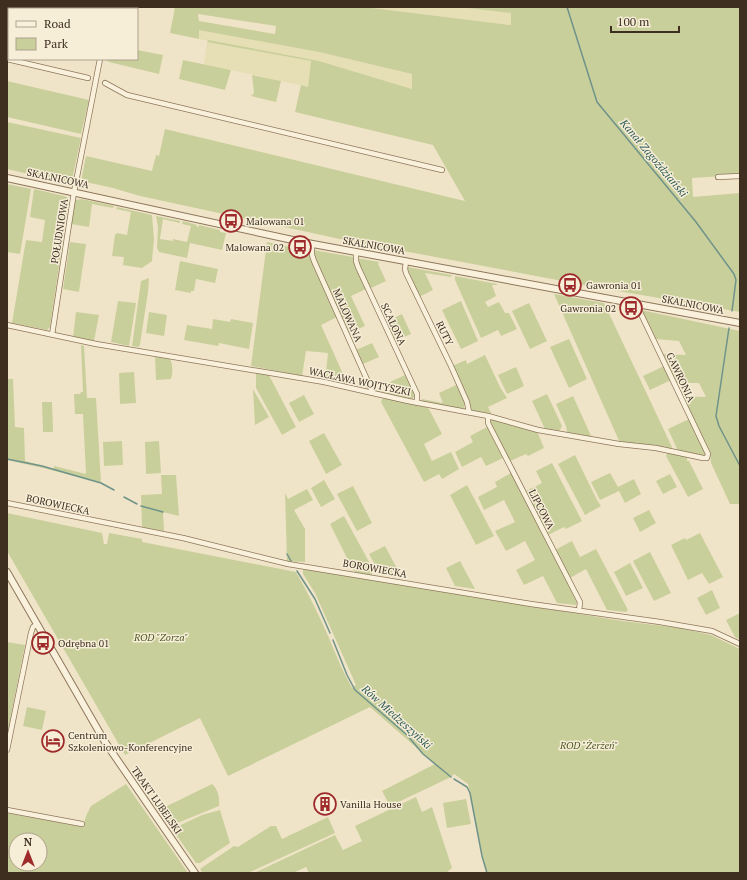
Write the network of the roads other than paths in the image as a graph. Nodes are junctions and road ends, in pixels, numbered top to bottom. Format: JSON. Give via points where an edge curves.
{"nodes":[{"id":1,"x":11,"y":60,"type":"edge"},
{"id":2,"x":100,"y":60,"type":"edge"},
{"id":3,"x":88,"y":78,"type":"dead end"},
{"id":4,"x":105,"y":83,"type":"dead end"},
{"id":5,"x":442,"y":170,"type":"dead end"},
{"id":6,"x":740,"y":176,"type":"edge"},
{"id":7,"x":718,"y":177,"type":"dead end"},
{"id":8,"x":7,"y":178,"type":"edge"},
{"id":9,"x":74,"y":192,"type":"junction"},
{"id":10,"x":312,"y":244,"type":"junction"},
{"id":11,"x":356,"y":252,"type":"junction"},
{"id":12,"x":406,"y":262,"type":"junction"},
{"id":13,"x":640,"y":304,"type":"junction"},
{"id":14,"x":740,"y":323,"type":"edge"},
{"id":15,"x":7,"y":325,"type":"edge"},
{"id":16,"x":52,"y":335,"type":"junction"},
{"id":17,"x":373,"y":393,"type":"junction"},
{"id":18,"x":417,"y":403,"type":"junction"},
{"id":19,"x":469,"y":412,"type":"junction"},
{"id":20,"x":488,"y":416,"type":"junction"},
{"id":21,"x":707,"y":458,"type":"joint"},
{"id":22,"x":7,"y":503,"type":"edge"},
{"id":23,"x":7,"y":572,"type":"edge"},
{"id":24,"x":579,"y":611,"type":"junction"},
{"id":25,"x":37,"y":624,"type":"junction"},
{"id":26,"x":740,"y":644,"type":"edge"},
{"id":27,"x":7,"y":750,"type":"edge"},
{"id":28,"x":7,"y":810,"type":"edge"},
{"id":29,"x":82,"y":824,"type":"dead end"},
{"id":30,"x":195,"y":873,"type":"edge"}],
"edges":[{"from":1,"to":3,"type":"street"},
{"from":2,"to":9,"type":"street","name":"POŁUDNIOWA"},
{"from":4,"to":5,"type":"street","via":[[127,95]]},
{"from":6,"to":7,"type":"street"},
{"from":8,"to":9,"type":"street","name":"SKALNICOWA"},
{"from":9,"to":10,"type":"street","name":"SKALNICOWA"},
{"from":9,"to":16,"type":"street","name":"POŁUDNIOWA"},
{"from":10,"to":11,"type":"street","name":"SKALNICOWA"},
{"from":10,"to":17,"type":"street","name":"MALOWANA","via":[[314,261]]},
{"from":11,"to":12,"type":"street","name":"SKALNICOWA"},
{"from":11,"to":18,"type":"street","name":"SCALONA","via":[[358,267],[417,394]]},
{"from":12,"to":13,"type":"street","name":"SKALNICOWA"},
{"from":12,"to":19,"type":"street","name":"RUTY","via":[[406,273],[454,373]]},
{"from":13,"to":14,"type":"street","name":"SKALNICOWA"},
{"from":13,"to":21,"type":"street","name":"GAWRONIA","via":[[640,312],[708,454]]},
{"from":15,"to":16,"type":"street","name":"WACŁAWA WOJTYSZKI"},
{"from":16,"to":17,"type":"street","name":"WACŁAWA WOJTYSZKI","via":[[173,358],[324,382]]},
{"from":17,"to":18,"type":"street","name":"WACŁAWA WOJTYSZKI"},
{"from":18,"to":19,"type":"street","name":"WACŁAWA WOJTYSZKI"},
{"from":19,"to":20,"type":"street","name":"WACŁAWA WOJTYSZKI"},
{"from":20,"to":21,"type":"street","name":"WACŁAWA WOJTYSZKI","via":[[563,435]]},
{"from":20,"to":24,"type":"street","name":"LIPCOWA","via":[[488,423],[580,602]]},
{"from":22,"to":24,"type":"street","name":"BOROWIECKA","via":[[183,538],[288,564]]},
{"from":23,"to":25,"type":"street","name":"TRAKT LUBELSKI"},
{"from":24,"to":26,"type":"street","name":"BOROWIECKA","via":[[712,631]]},
{"from":25,"to":27,"type":"street","via":[[31,633]]},
{"from":25,"to":30,"type":"street","name":"TRAKT LUBELSKI","via":[[113,754]]},
{"from":28,"to":29,"type":"street"}]}
